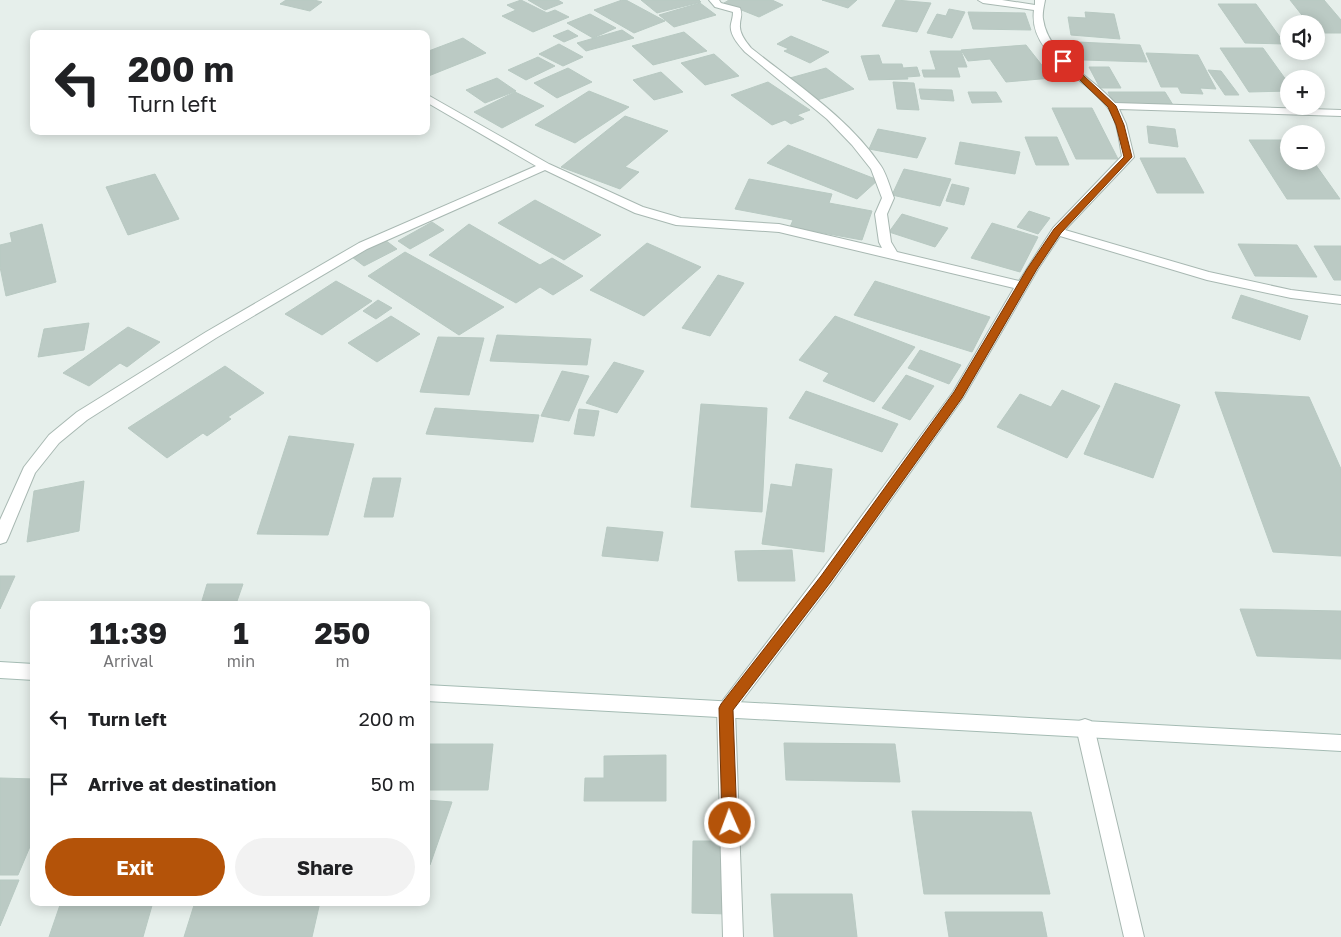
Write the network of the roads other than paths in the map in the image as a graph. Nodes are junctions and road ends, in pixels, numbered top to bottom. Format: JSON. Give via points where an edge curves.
{"nodes":[{"id":1,"x":714,"y":0,"type":"edge"},
{"id":2,"x":982,"y":0,"type":"edge"},
{"id":3,"x":1038,"y":4,"type":"edge"},
{"id":4,"x":430,"y":98,"type":"edge"},
{"id":5,"x":1112,"y":106,"type":"junction"},
{"id":6,"x":1341,"y":113,"type":"edge"},
{"id":7,"x":545,"y":166,"type":"junction"},
{"id":8,"x":1057,"y":231,"type":"junction"},
{"id":9,"x":892,"y":254,"type":"junction"},
{"id":10,"x":1022,"y":286,"type":"junction"},
{"id":11,"x":1341,"y":300,"type":"edge"},
{"id":12,"x":0,"y":538,"type":"edge"},
{"id":13,"x":0,"y":670,"type":"edge"},
{"id":14,"x":30,"y":672,"type":"edge"},
{"id":15,"x":430,"y":693,"type":"edge"},
{"id":16,"x":726,"y":708,"type":"junction"},
{"id":17,"x":1085,"y":727,"type":"junction"},
{"id":18,"x":1341,"y":742,"type":"edge"},
{"id":19,"x":733,"y":937,"type":"edge"},
{"id":20,"x":1134,"y":937,"type":"edge"}],
"edges":[{"from":1,"to":9,"type":"street","via":[[718,5],[737,10],[735,24],[739,39],[748,50],[831,117],[876,168],[888,198],[881,214],[885,242]]},
{"from":2,"to":3,"type":"street"},
{"from":3,"to":5,"type":"street","via":[[1038,23],[1045,41],[1072,71]]},
{"from":4,"to":7,"type":"street"},
{"from":5,"to":6,"type":"street"},
{"from":5,"to":8,"type":"street","via":[[1128,157]]},
{"from":7,"to":9,"type":"street","via":[[639,210],[680,222],[779,228]]},
{"from":7,"to":12,"type":"street","via":[[363,246],[211,335],[82,416],[54,439],[29,472]]},
{"from":8,"to":10,"type":"street"},
{"from":8,"to":11,"type":"street","via":[[1207,276],[1291,294]]},
{"from":9,"to":10,"type":"street"},
{"from":10,"to":16,"type":"street","via":[[958,395],[825,579]]},
{"from":13,"to":14,"type":"street"},
{"from":15,"to":16,"type":"street"},
{"from":16,"to":17,"type":"street"},
{"from":16,"to":19,"type":"street"},
{"from":17,"to":18,"type":"street"},
{"from":17,"to":20,"type":"street"}]}
